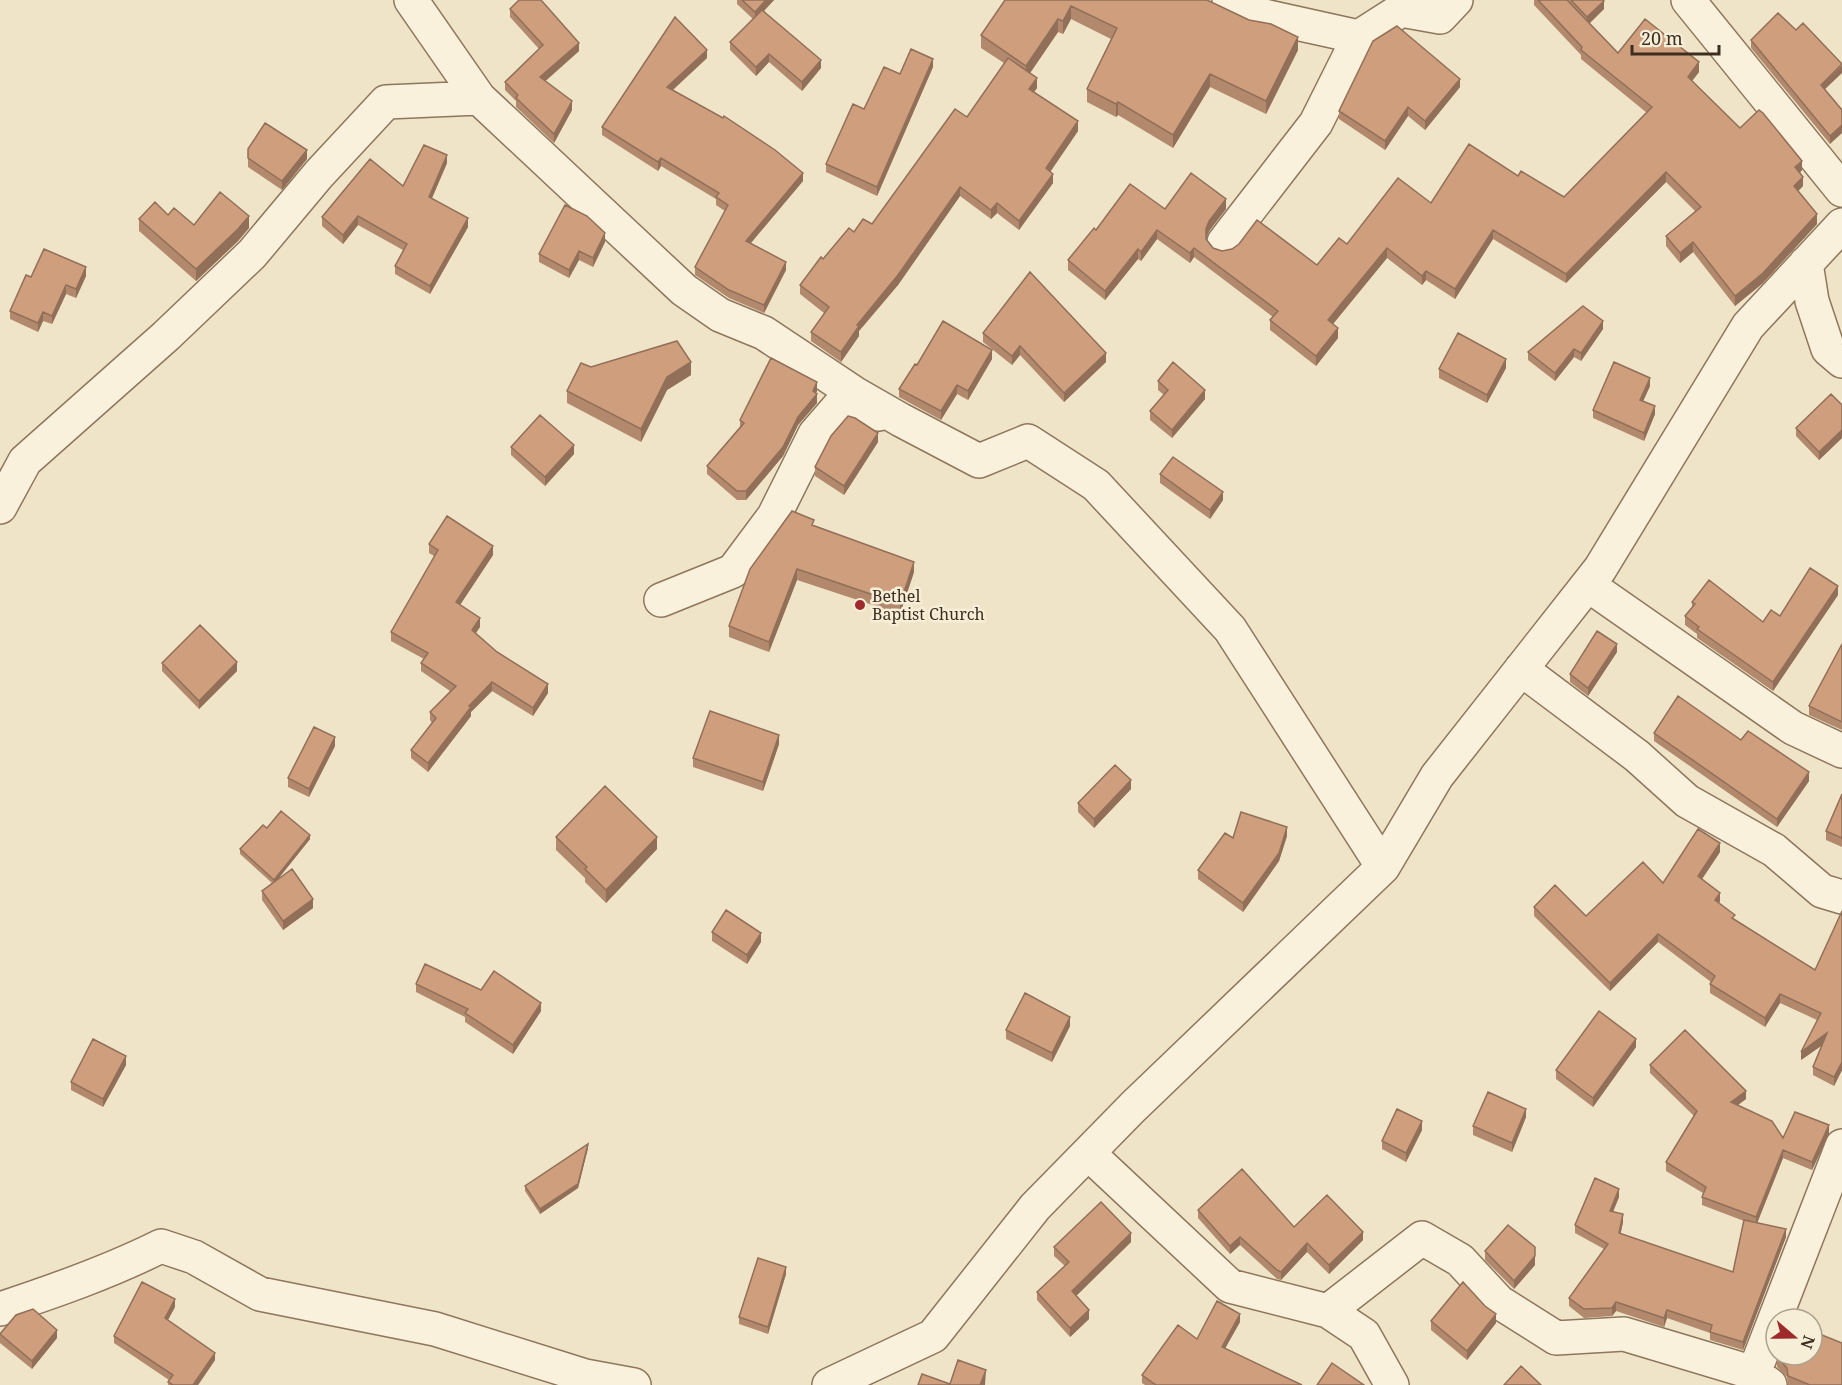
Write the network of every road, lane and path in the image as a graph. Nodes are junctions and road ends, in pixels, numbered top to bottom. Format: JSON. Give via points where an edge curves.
{"nodes":[{"id":1,"x":411,"y":0,"type":"edge"},
{"id":2,"x":1229,"y":0,"type":"edge"},
{"id":3,"x":1456,"y":0,"type":"edge"},
{"id":4,"x":1688,"y":0,"type":"edge"},
{"id":5,"x":1359,"y":38,"type":"junction"},
{"id":6,"x":479,"y":98,"type":"junction"},
{"id":7,"x":1842,"y":190,"type":"edge"},
{"id":8,"x":1842,"y":225,"type":"edge"},
{"id":9,"x":1224,"y":242,"type":"dead end"},
{"id":10,"x":1806,"y":263,"type":"junction"},
{"id":11,"x":1842,"y":361,"type":"edge"},
{"id":12,"x":901,"y":420,"type":"junction"},
{"id":13,"x":0,"y":507,"type":"edge"},
{"id":14,"x":1588,"y":585,"type":"junction"},
{"id":15,"x":661,"y":600,"type":"dead end"},
{"id":16,"x":1521,"y":669,"type":"junction"},
{"id":17,"x":1842,"y":751,"type":"edge"},
{"id":18,"x":1383,"y":867,"type":"junction"},
{"id":19,"x":1842,"y":897,"type":"edge"},
{"id":20,"x":1842,"y":1146,"type":"edge"},
{"id":21,"x":1088,"y":1153,"type":"junction"},
{"id":22,"x":0,"y":1309,"type":"edge"},
{"id":23,"x":1328,"y":1311,"type":"junction"},
{"id":24,"x":1762,"y":1379,"type":"edge"},
{"id":25,"x":634,"y":1385,"type":"edge"},
{"id":26,"x":829,"y":1385,"type":"edge"},
{"id":27,"x":1392,"y":1385,"type":"edge"}],
"edges":[{"from":1,"to":6,"type":"street"},
{"from":2,"to":5,"type":"street","via":[[1255,14]]},
{"from":3,"to":5,"type":"street","via":[[1440,17],[1401,10]]},
{"from":4,"to":7,"type":"street"},
{"from":5,"to":9,"type":"street","via":[[1316,123]]},
{"from":6,"to":12,"type":"street","via":[[684,290],[720,315],[764,333]]},
{"from":6,"to":13,"type":"street","via":[[386,102],[252,254],[25,461]]},
{"from":8,"to":10,"type":"street"},
{"from":10,"to":11,"type":"street","via":[[1812,300],[1828,349]]},
{"from":10,"to":14,"type":"street","via":[[1748,326]]},
{"from":12,"to":15,"type":"street","via":[[841,404],[815,434],[774,516],[733,571]]},
{"from":12,"to":18,"type":"street","via":[[980,461],[1028,441],[1096,485],[1230,629]]},
{"from":14,"to":16,"type":"street"},
{"from":14,"to":17,"type":"street","via":[[1793,728]]},
{"from":16,"to":18,"type":"street","via":[[1437,776]]},
{"from":16,"to":19,"type":"street","via":[[1637,756],[1688,801],[1774,850],[1822,891]]},
{"from":18,"to":21,"type":"street"},
{"from":20,"to":24,"type":"street"},
{"from":21,"to":23,"type":"street","via":[[1230,1286]]},
{"from":21,"to":26,"type":"street","via":[[1035,1207],[933,1336]]},
{"from":22,"to":25,"type":"street","via":[[74,1284],[161,1246],[194,1257],[260,1294],[435,1329],[585,1376]]},
{"from":23,"to":24,"type":"street","via":[[1422,1238],[1460,1260],[1499,1302],[1556,1338],[1624,1334]]},
{"from":23,"to":27,"type":"street","via":[[1364,1335]]}]}
